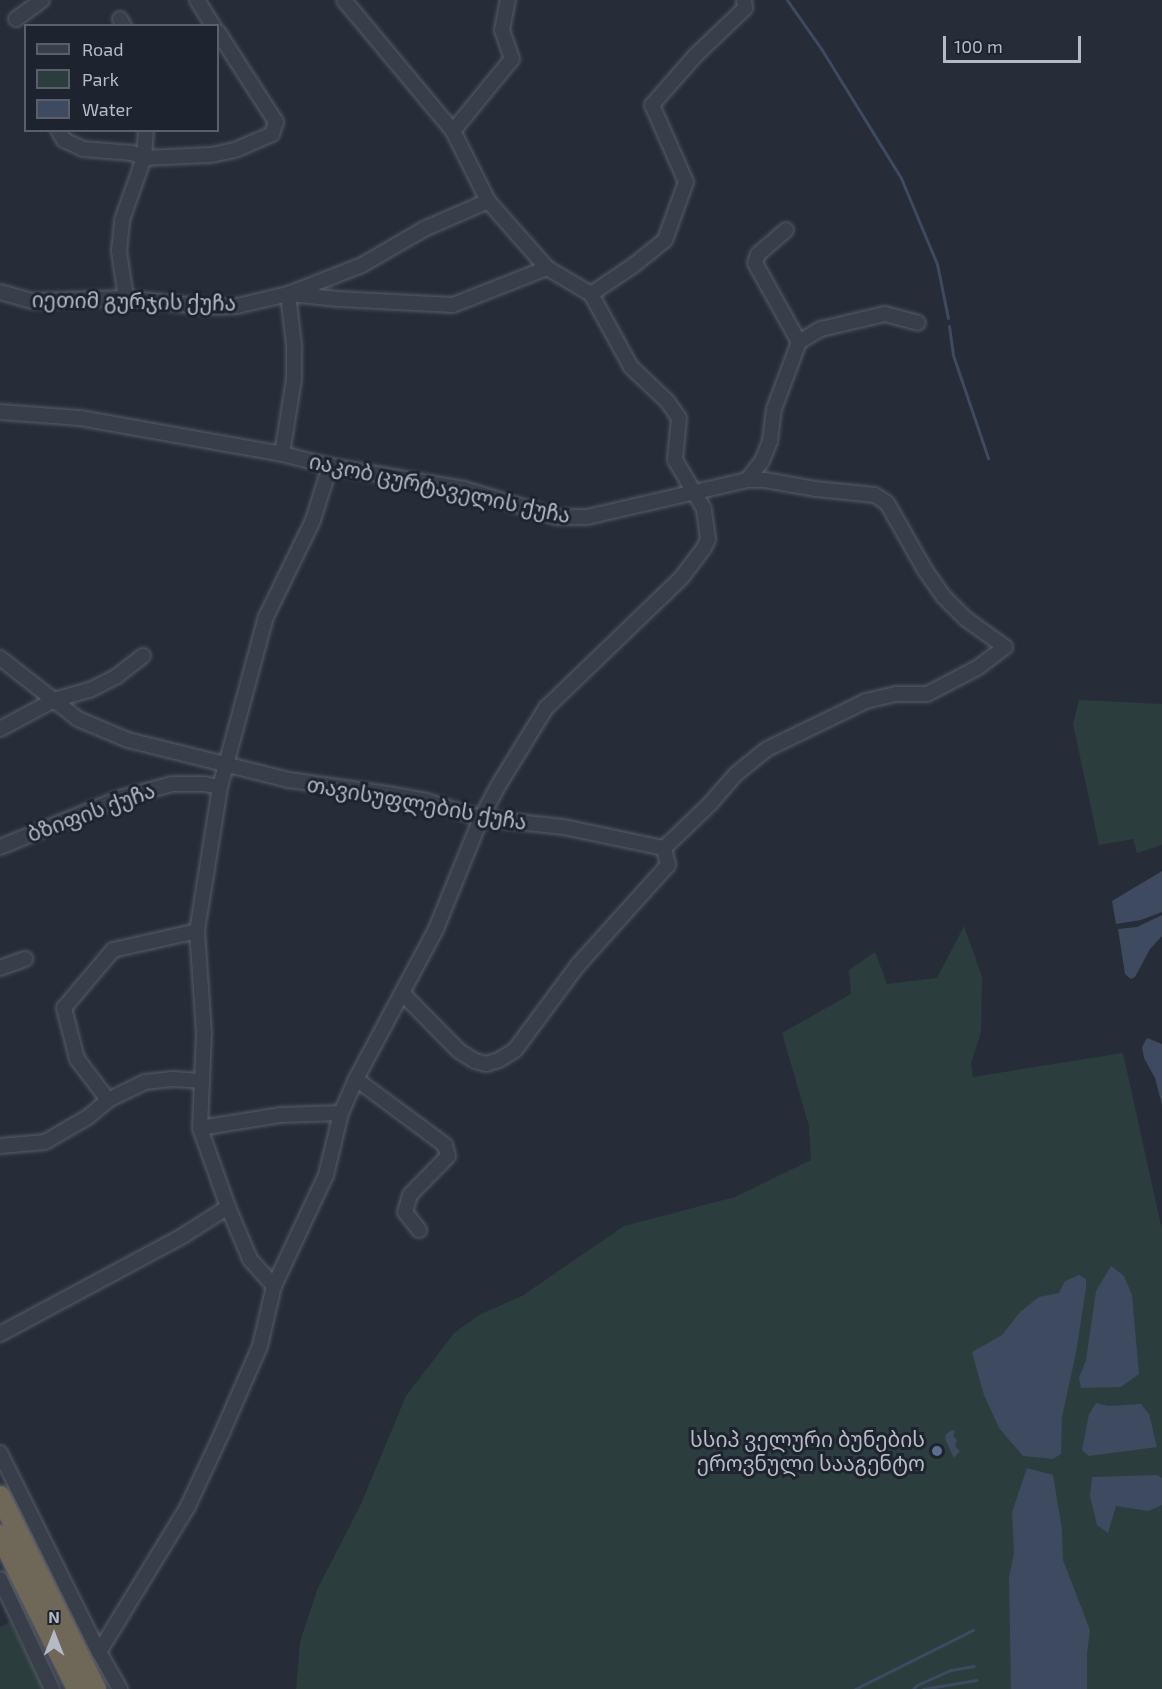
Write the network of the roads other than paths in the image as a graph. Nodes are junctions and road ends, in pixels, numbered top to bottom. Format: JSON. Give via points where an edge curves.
{"nodes":[{"id":1,"x":42,"y":0,"type":"edge"},
{"id":2,"x":197,"y":0,"type":"edge"},
{"id":3,"x":344,"y":0,"type":"edge"},
{"id":4,"x":508,"y":0,"type":"edge"},
{"id":5,"x":744,"y":0,"type":"edge"},
{"id":6,"x":16,"y":19,"type":"dead end"},
{"id":7,"x":212,"y":24,"type":"edge"},
{"id":8,"x":219,"y":34,"type":"edge"},
{"id":9,"x":453,"y":131,"type":"junction"},
{"id":10,"x":59,"y":132,"type":"edge"},
{"id":11,"x":146,"y":132,"type":"edge"},
{"id":12,"x":144,"y":158,"type":"junction"},
{"id":13,"x":488,"y":201,"type":"junction"},
{"id":14,"x":786,"y":230,"type":"dead end"},
{"id":15,"x":547,"y":268,"type":"junction"},
{"id":16,"x":0,"y":292,"type":"edge"},
{"id":17,"x":288,"y":294,"type":"junction"},
{"id":18,"x":591,"y":294,"type":"junction"},
{"id":19,"x":126,"y":298,"type":"junction"},
{"id":20,"x":918,"y":323,"type":"dead end"},
{"id":21,"x":799,"y":342,"type":"junction"},
{"id":22,"x":0,"y":412,"type":"edge"},
{"id":23,"x":282,"y":454,"type":"junction"},
{"id":24,"x":330,"y":466,"type":"junction"},
{"id":25,"x":747,"y":480,"type":"junction"},
{"id":26,"x":694,"y":492,"type":"junction"},
{"id":27,"x":143,"y":656,"type":"dead end"},
{"id":28,"x":0,"y":658,"type":"edge"},
{"id":29,"x":54,"y":700,"type":"junction"},
{"id":30,"x":0,"y":729,"type":"edge"},
{"id":31,"x":227,"y":765,"type":"junction"},
{"id":32,"x":220,"y":787,"type":"junction"},
{"id":33,"x":481,"y":818,"type":"junction"},
{"id":34,"x":0,"y":848,"type":"edge"},
{"id":35,"x":664,"y":848,"type":"junction"},
{"id":36,"x":197,"y":931,"type":"junction"},
{"id":37,"x":25,"y":958,"type":"dead end"},
{"id":38,"x":0,"y":968,"type":"edge"},
{"id":39,"x":402,"y":993,"type":"junction"},
{"id":40,"x":356,"y":1079,"type":"junction"},
{"id":41,"x":200,"y":1081,"type":"junction"},
{"id":42,"x":108,"y":1100,"type":"junction"},
{"id":43,"x":342,"y":1113,"type":"junction"},
{"id":44,"x":200,"y":1128,"type":"junction"},
{"id":45,"x":0,"y":1146,"type":"edge"},
{"id":46,"x":228,"y":1207,"type":"junction"},
{"id":47,"x":419,"y":1230,"type":"dead end"},
{"id":48,"x":274,"y":1287,"type":"junction"},
{"id":49,"x":0,"y":1334,"type":"edge"},
{"id":50,"x":0,"y":1453,"type":"edge"},
{"id":51,"x":0,"y":1496,"type":"edge"},
{"id":52,"x":0,"y":1535,"type":"edge"},
{"id":53,"x":0,"y":1579,"type":"edge"},
{"id":54,"x":78,"y":1650,"type":"junction"},
{"id":55,"x":99,"y":1652,"type":"junction"},
{"id":56,"x":74,"y":1685,"type":"edge"},
{"id":57,"x":52,"y":1689,"type":"edge"},
{"id":58,"x":96,"y":1689,"type":"edge"},
{"id":59,"x":102,"y":1689,"type":"edge"},
{"id":60,"x":120,"y":1689,"type":"edge"}],
"edges":[{"from":1,"to":6,"type":"street"},
{"from":2,"to":7,"type":"street"},
{"from":3,"to":9,"type":"street"},
{"from":4,"to":9,"type":"street","via":[[502,30],[512,59]]},
{"from":5,"to":18,"type":"street","via":[[745,8],[652,105],[686,182],[665,240]]},
{"from":8,"to":12,"type":"street","via":[[276,123],[272,134],[235,150]]},
{"from":9,"to":13,"type":"street"},
{"from":10,"to":12,"type":"street","via":[[64,140],[83,149],[132,153]]},
{"from":11,"to":12,"type":"street"},
{"from":12,"to":19,"type":"street","via":[[122,220],[119,251]]},
{"from":13,"to":15,"type":"street"},
{"from":13,"to":17,"type":"street","via":[[424,229],[362,264]]},
{"from":14,"to":21,"type":"street","via":[[758,254],[755,263]]},
{"from":15,"to":17,"type":"street","name":"იეთიმ გურჯის ქუჩა","via":[[453,306]]},
{"from":15,"to":18,"type":"street"},
{"from":16,"to":19,"type":"street","name":"იეთიმ გურჯის ქუჩა","via":[[32,301]]},
{"from":17,"to":19,"type":"street","name":"იეთიმ გურჯის ქუჩა","via":[[237,306],[205,307]]},
{"from":17,"to":23,"type":"street","via":[[294,379]]},
{"from":18,"to":26,"type":"street","via":[[631,367],[679,418],[675,460]]},
{"from":20,"to":21,"type":"street","via":[[885,314],[820,329]]},
{"from":21,"to":25,"type":"street","via":[[774,409],[770,441],[762,461]]},
{"from":22,"to":23,"type":"street","name":"იაკობ ცურტაველის ქუჩა","via":[[80,418]]},
{"from":23,"to":24,"type":"street","name":"იაკობ ცურტაველის ქუჩა"},
{"from":24,"to":26,"type":"street","name":"იაკობ ცურტაველის ქუჩა","via":[[464,489],[557,517],[587,518]]},
{"from":24,"to":31,"type":"street","via":[[313,520],[266,617]]},
{"from":25,"to":26,"type":"street","name":"იაკობ ცურტაველის ქუჩა"},
{"from":25,"to":35,"type":"street","via":[[875,495],[886,503],[944,597],[966,619],[1005,646],[977,668],[927,694],[896,694],[866,701],[767,749],[736,774]]},
{"from":26,"to":33,"type":"street","via":[[707,522],[704,548],[682,577],[546,708]]},
{"from":27,"to":29,"type":"street","via":[[90,690]]},
{"from":28,"to":29,"type":"street","name":"თავისუფლების ქუჩა"},
{"from":29,"to":30,"type":"street"},
{"from":29,"to":31,"type":"street","name":"თავისუფლების ქუჩა","via":[[78,719],[128,740]]},
{"from":31,"to":32,"type":"street"},
{"from":31,"to":33,"type":"street","name":"თავისუფლების ქუჩა","via":[[289,780],[426,801]]},
{"from":32,"to":34,"type":"street","name":"ბზიფის ქუჩა","via":[[172,783],[120,798]]},
{"from":32,"to":36,"type":"street"},
{"from":33,"to":35,"type":"street","name":"თავისუფლების ქუჩა","via":[[564,827]]},
{"from":33,"to":39,"type":"street","via":[[436,929]]},
{"from":35,"to":39,"type":"street","via":[[668,865],[578,965],[515,1050],[499,1060],[486,1064],[459,1051]]},
{"from":36,"to":41,"type":"street","via":[[204,1033]]},
{"from":36,"to":42,"type":"street","via":[[112,950],[64,1008],[77,1059]]},
{"from":37,"to":38,"type":"street"},
{"from":39,"to":40,"type":"street"},
{"from":40,"to":43,"type":"street"},
{"from":40,"to":47,"type":"street","via":[[445,1145],[448,1156],[410,1195],[405,1212]]},
{"from":41,"to":42,"type":"street","via":[[145,1082]]},
{"from":41,"to":44,"type":"street"},
{"from":42,"to":45,"type":"street","via":[[88,1117],[45,1142]]},
{"from":43,"to":44,"type":"street","via":[[280,1115]]},
{"from":43,"to":48,"type":"street","via":[[326,1175]]},
{"from":44,"to":46,"type":"street"},
{"from":46,"to":48,"type":"street","via":[[250,1259]]},
{"from":46,"to":49,"type":"street","via":[[181,1237]]},
{"from":48,"to":55,"type":"street","via":[[260,1346],[188,1506]]},
{"from":50,"to":55,"type":"street"},
{"from":51,"to":54,"type":"highway"},
{"from":52,"to":56,"type":"highway"},
{"from":53,"to":57,"type":"street"},
{"from":54,"to":58,"type":"highway"},
{"from":54,"to":59,"type":"highway"},
{"from":55,"to":60,"type":"street"}]}
